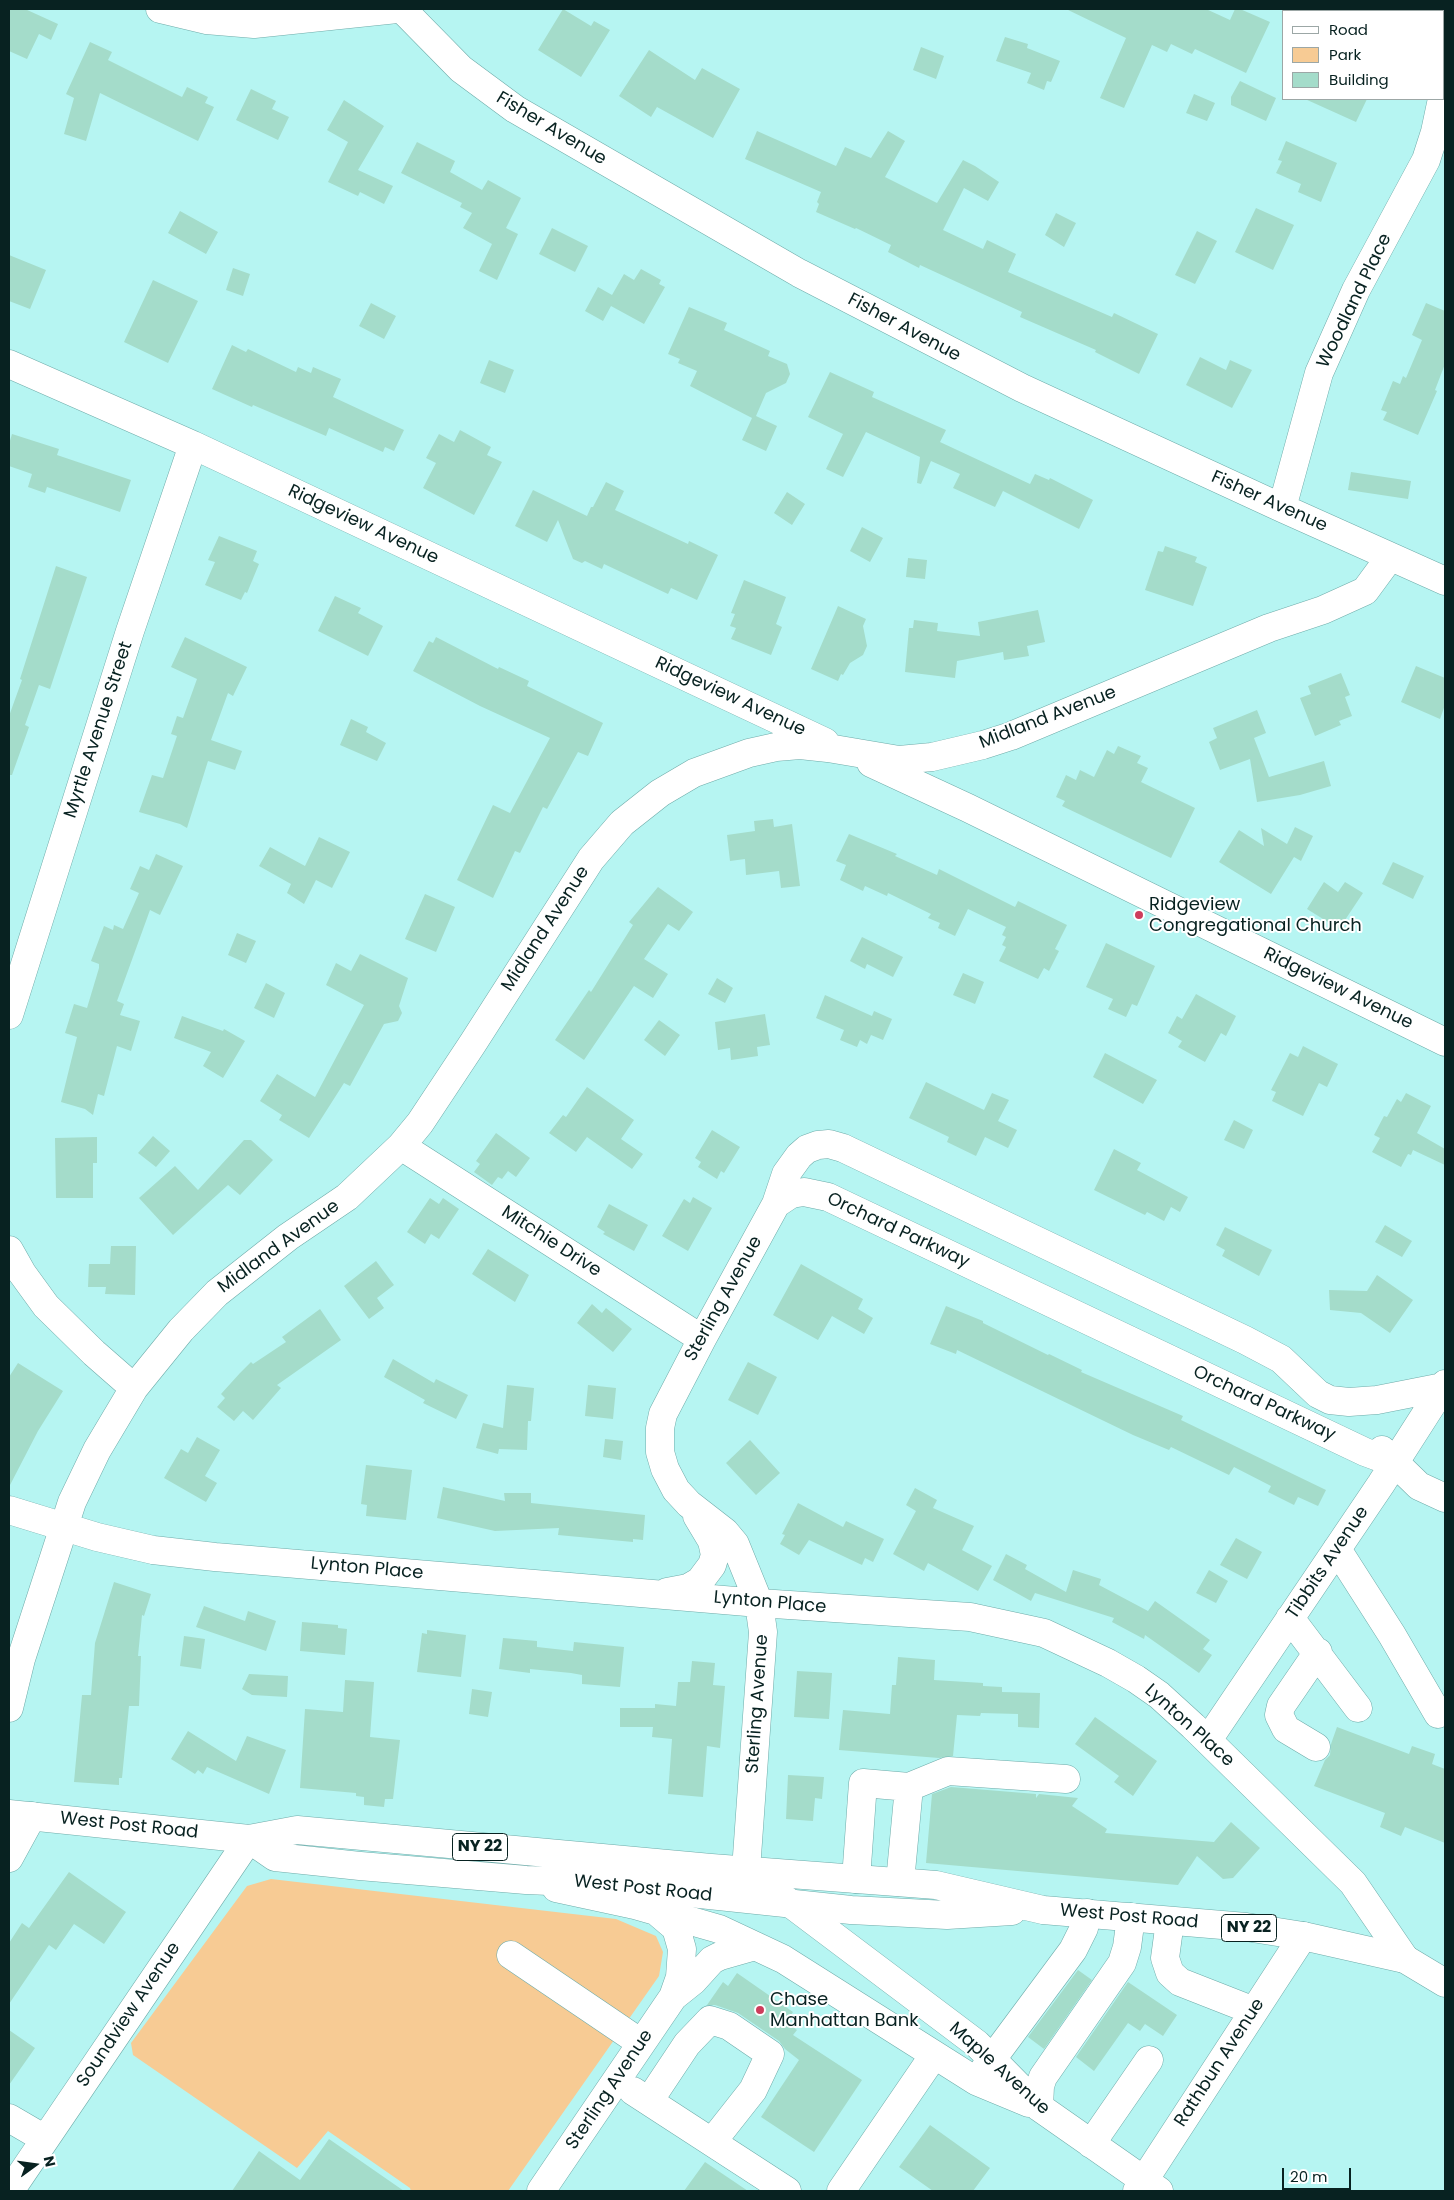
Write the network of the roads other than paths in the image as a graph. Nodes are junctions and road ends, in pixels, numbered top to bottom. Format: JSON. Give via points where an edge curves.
{"nodes":[{"id":1,"x":160,"y":9,"type":"edge"},
{"id":2,"x":397,"y":9,"type":"edge"},
{"id":3,"x":402,"y":9,"type":"edge"},
{"id":4,"x":1442,"y":100,"type":"edge"},
{"id":5,"x":9,"y":364,"type":"edge"},
{"id":6,"x":193,"y":445,"type":"junction"},
{"id":7,"x":1282,"y":508,"type":"junction"},
{"id":8,"x":1390,"y":556,"type":"junction"},
{"id":9,"x":1445,"y":581,"type":"edge"},
{"id":10,"x":846,"y":752,"type":"junction"},
{"id":11,"x":9,"y":1015,"type":"edge"},
{"id":12,"x":1445,"y":1042,"type":"edge"},
{"id":13,"x":401,"y":1146,"type":"junction"},
{"id":14,"x":776,"y":1204,"type":"junction"},
{"id":15,"x":9,"y":1250,"type":"edge"},
{"id":16,"x":702,"y":1338,"type":"junction"},
{"id":17,"x":1444,"y":1386,"type":"edge"},
{"id":18,"x":134,"y":1388,"type":"junction"},
{"id":19,"x":1318,"y":1394,"type":"junction"},
{"id":20,"x":1395,"y":1463,"type":"junction"},
{"id":21,"x":1445,"y":1498,"type":"edge"},
{"id":22,"x":689,"y":1504,"type":"junction"},
{"id":23,"x":9,"y":1510,"type":"edge"},
{"id":24,"x":63,"y":1526,"type":"junction"},
{"id":25,"x":1337,"y":1549,"type":"junction"},
{"id":26,"x":656,"y":1594,"type":"junction"},
{"id":27,"x":759,"y":1603,"type":"junction"},
{"id":28,"x":1290,"y":1618,"type":"junction"},
{"id":29,"x":1318,"y":1652,"type":"junction"},
{"id":30,"x":9,"y":1708,"type":"edge"},
{"id":31,"x":1358,"y":1708,"type":"dead end"},
{"id":32,"x":1438,"y":1714,"type":"dead end"},
{"id":33,"x":1208,"y":1740,"type":"junction"},
{"id":34,"x":1316,"y":1747,"type":"dead end"},
{"id":35,"x":1066,"y":1779,"type":"dead end"},
{"id":36,"x":909,"y":1787,"type":"junction"},
{"id":37,"x":20,"y":1815,"type":"edge"},
{"id":38,"x":249,"y":1839,"type":"junction"},
{"id":39,"x":9,"y":1858,"type":"edge"},
{"id":40,"x":746,"y":1870,"type":"junction"},
{"id":41,"x":856,"y":1879,"type":"junction"},
{"id":42,"x":526,"y":1880,"type":"junction"},
{"id":43,"x":900,"y":1882,"type":"junction"},
{"id":44,"x":791,"y":1904,"type":"junction"},
{"id":45,"x":1043,"y":1910,"type":"junction"},
{"id":46,"x":656,"y":1911,"type":"junction"},
{"id":47,"x":1088,"y":1913,"type":"junction"},
{"id":48,"x":1131,"y":1917,"type":"junction"},
{"id":49,"x":1170,"y":1921,"type":"junction"},
{"id":50,"x":1303,"y":1936,"type":"junction"},
{"id":51,"x":755,"y":1946,"type":"junction"},
{"id":52,"x":511,"y":1955,"type":"dead end"},
{"id":53,"x":1405,"y":1959,"type":"junction"},
{"id":54,"x":1445,"y":1983,"type":"edge"},
{"id":55,"x":673,"y":1997,"type":"junction"},
{"id":56,"x":1254,"y":2011,"type":"junction"},
{"id":57,"x":642,"y":2043,"type":"junction"},
{"id":58,"x":934,"y":2055,"type":"junction"},
{"id":59,"x":1149,"y":2060,"type":"dead end"},
{"id":60,"x":993,"y":2061,"type":"junction"},
{"id":61,"x":616,"y":2080,"type":"junction"},
{"id":62,"x":976,"y":2081,"type":"junction"},
{"id":63,"x":649,"y":2101,"type":"junction"},
{"id":64,"x":1039,"y":2107,"type":"junction"},
{"id":65,"x":9,"y":2118,"type":"edge"},
{"id":66,"x":45,"y":2139,"type":"junction"},
{"id":67,"x":712,"y":2142,"type":"junction"},
{"id":68,"x":1092,"y":2144,"type":"junction"},
{"id":69,"x":11,"y":2187,"type":"edge"},
{"id":70,"x":1147,"y":2188,"type":"edge"},
{"id":71,"x":541,"y":2191,"type":"edge"},
{"id":72,"x":787,"y":2191,"type":"edge"},
{"id":73,"x":841,"y":2191,"type":"edge"}],
"edges":[{"from":1,"to":2,"type":"street","via":[[206,20],[254,24]]},
{"from":3,"to":7,"type":"street","name":"Fisher Avenue","via":[[461,69],[515,109],[800,273],[1022,388]]},
{"from":4,"to":7,"type":"street","name":"Woodland Place","via":[[1426,160],[1356,290],[1319,373]]},
{"from":5,"to":6,"type":"street","name":"Ridgeview Avenue"},
{"from":6,"to":10,"type":"street","name":"Ridgeview Avenue"},
{"from":6,"to":11,"type":"street","name":"Myrtle Avenue Street","via":[[130,631]]},
{"from":7,"to":8,"type":"street","name":"Fisher Avenue"},
{"from":8,"to":9,"type":"street","name":"Fisher Avenue"},
{"from":8,"to":10,"type":"street","name":"Midland Avenue","via":[[1365,591],[1011,736],[941,755],[899,760]]},
{"from":10,"to":12,"type":"street","name":"Ridgeview Avenue","via":[[968,808]]},
{"from":10,"to":13,"type":"street","name":"Midland Avenue","via":[[800,745],[749,753],[694,773],[660,793],[622,823],[591,859],[420,1123]]},
{"from":13,"to":16,"type":"street","name":"Mitchie Drive"},
{"from":13,"to":18,"type":"street","name":"Midland Avenue","via":[[348,1198],[288,1236],[217,1293],[181,1330]]},
{"from":14,"to":16,"type":"street","name":"Sterling Avenue"},
{"from":14,"to":19,"type":"street","name":"Orchard Parkway","via":[[786,1174],[806,1149],[829,1144],[842,1148],[1274,1355]]},
{"from":14,"to":20,"type":"street","name":"Orchard Parkway","via":[[791,1194],[804,1192],[828,1196],[1365,1452]]},
{"from":15,"to":18,"type":"street","via":[[46,1306]]},
{"from":16,"to":22,"type":"street","name":"Sterling Avenue","via":[[673,1392],[660,1428],[660,1452],[665,1469],[676,1490]]},
{"from":17,"to":19,"type":"street","name":"Orchard Parkway","via":[[1398,1397],[1349,1402],[1330,1400]]},
{"from":17,"to":20,"type":"street","name":"Tibbits Avenue"},
{"from":18,"to":24,"type":"street","name":"Midland Avenue","via":[[97,1450]]},
{"from":19,"to":20,"type":"street","name":"Orchard Parkway","via":[[1329,1408]]},
{"from":20,"to":21,"type":"street","via":[[1419,1486]]},
{"from":20,"to":25,"type":"street","name":"Tibbits Avenue"},
{"from":22,"to":26,"type":"street","name":"Sterling Avenue","via":[[712,1541],[715,1555],[712,1565],[700,1580],[688,1588]]},
{"from":22,"to":27,"type":"street","name":"Sterling Avenue","via":[[735,1544]]},
{"from":23,"to":24,"type":"street","name":"Lynton Place"},
{"from":24,"to":26,"type":"street","name":"Lynton Place","via":[[153,1550]]},
{"from":24,"to":30,"type":"street","name":"Midland Avenue"},
{"from":25,"to":28,"type":"street","name":"Tibbits Avenue"},
{"from":25,"to":32,"type":"street"},
{"from":26,"to":27,"type":"street","name":"Lynton Place"},
{"from":27,"to":33,"type":"street","name":"Lynton Place","via":[[970,1617],[1044,1633],[1136,1679]]},
{"from":27,"to":40,"type":"street","name":"Sterling Avenue","via":[[763,1632]]},
{"from":28,"to":29,"type":"street"},
{"from":28,"to":33,"type":"street","name":"Tibbits Avenue"},
{"from":29,"to":31,"type":"street"},
{"from":29,"to":34,"type":"street","via":[[1281,1706],[1279,1715],[1286,1729]]},
{"from":33,"to":53,"type":"street","name":"Lynton Place","via":[[1353,1883]]},
{"from":35,"to":36,"type":"street","via":[[948,1770]]},
{"from":36,"to":41,"type":"street","via":[[863,1783]]},
{"from":36,"to":43,"type":"street"},
{"from":37,"to":38,"type":"street","name":"West Post Road","number":"NY 22"},
{"from":37,"to":39,"type":"street"},
{"from":38,"to":40,"type":"street","name":"West Post Road","number":"NY 22","via":[[297,1830]]},
{"from":38,"to":42,"type":"street","name":"West Post Road","number":"NY 22","via":[[275,1857]]},
{"from":38,"to":66,"type":"street","name":"Soundview Avenue"},
{"from":40,"to":41,"type":"street","name":"West Post Road","number":"NY 22"},
{"from":40,"to":44,"type":"street","name":"Maple Avenue"},
{"from":41,"to":43,"type":"street","name":"West Post Road","number":"NY 22"},
{"from":42,"to":44,"type":"street","name":"West Post Road","number":"NY 22","via":[[596,1883]]},
{"from":42,"to":46,"type":"street","name":"Maple Avenue"},
{"from":43,"to":45,"type":"street","name":"West Post Road","number":"NY 22","via":[[936,1885]]},
{"from":44,"to":45,"type":"street","name":"West Post Road","number":"NY 22","via":[[947,1915]]},
{"from":44,"to":60,"type":"street","name":"Maple Avenue","via":[[977,2044]]},
{"from":45,"to":47,"type":"street","name":"West Post Road","number":"NY 22"},
{"from":46,"to":51,"type":"street","name":"Maple Avenue","via":[[719,1928]]},
{"from":46,"to":55,"type":"street","via":[[676,1928],[682,1949],[680,1977]]},
{"from":47,"to":48,"type":"street","name":"West Post Road","number":"NY 22"},
{"from":47,"to":60,"type":"street","via":[[1073,1950]]},
{"from":48,"to":49,"type":"street","name":"West Post Road","number":"NY 22"},
{"from":48,"to":64,"type":"street","via":[[1122,1963],[1043,2076]]},
{"from":49,"to":50,"type":"street","name":"West Post Road","number":"NY 22","via":[[1246,1927]]},
{"from":49,"to":56,"type":"street","via":[[1165,1958],[1170,1973],[1180,1982]]},
{"from":50,"to":53,"type":"street","name":"West Post Road","number":"NY 22"},
{"from":50,"to":56,"type":"street","name":"Rathbun Avenue"},
{"from":51,"to":55,"type":"street","name":"Sterling Avenue","via":[[712,1960]]},
{"from":51,"to":58,"type":"street","name":"Maple Avenue","via":[[783,1959]]},
{"from":52,"to":57,"type":"street"},
{"from":53,"to":54,"type":"street","name":"West Post Road","number":"NY 22"},
{"from":55,"to":57,"type":"street","name":"Sterling Avenue"},
{"from":56,"to":70,"type":"street","name":"Rathbun Avenue"},
{"from":57,"to":61,"type":"street","name":"Sterling Avenue"},
{"from":58,"to":62,"type":"street","name":"Maple Avenue"},
{"from":58,"to":73,"type":"street"},
{"from":59,"to":68,"type":"street"},
{"from":60,"to":62,"type":"street"},
{"from":60,"to":64,"type":"street","name":"Maple Avenue"},
{"from":61,"to":63,"type":"street"},
{"from":61,"to":71,"type":"street","name":"Sterling Avenue"},
{"from":62,"to":64,"type":"street","name":"Maple Avenue"},
{"from":63,"to":67,"type":"street"},
{"from":63,"to":67,"type":"street","via":[[686,2044],[710,2020],[729,2026],[770,2054],[753,2090]]},
{"from":64,"to":68,"type":"street","name":"Maple Avenue"},
{"from":65,"to":66,"type":"street"},
{"from":66,"to":69,"type":"street","name":"Soundview Avenue"},
{"from":67,"to":72,"type":"street"},
{"from":68,"to":70,"type":"street","name":"Maple Avenue"}]}
